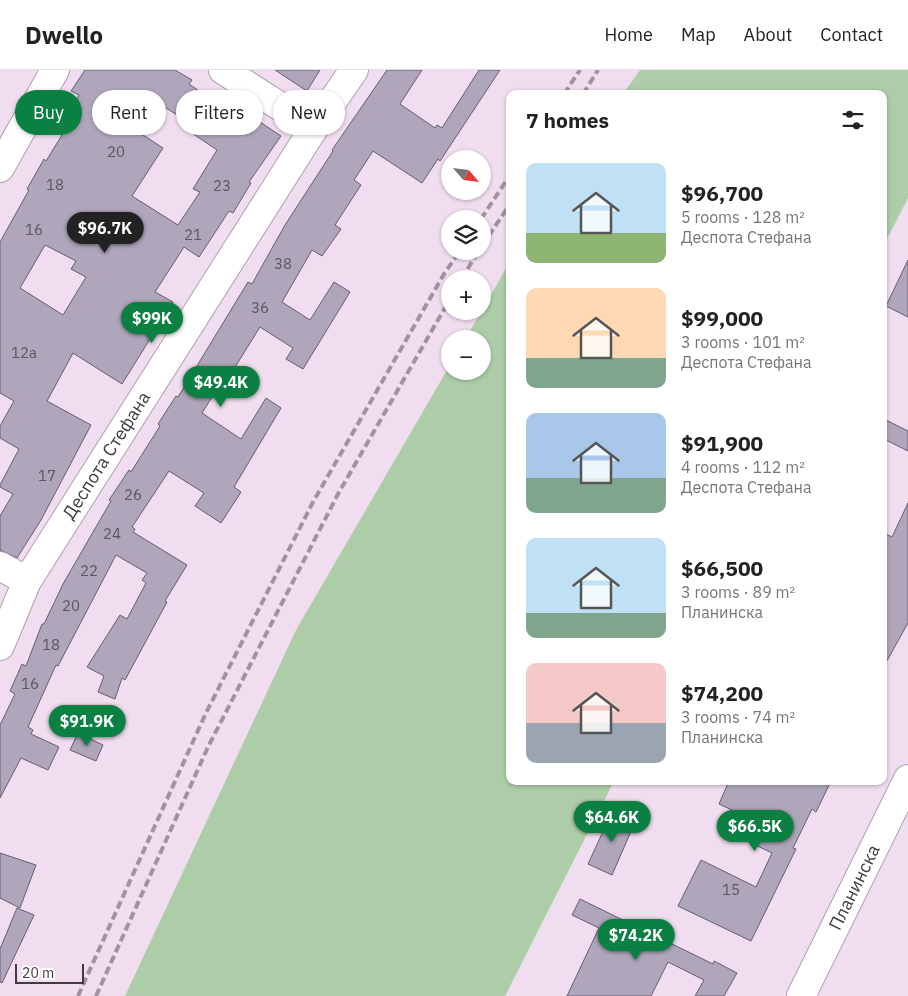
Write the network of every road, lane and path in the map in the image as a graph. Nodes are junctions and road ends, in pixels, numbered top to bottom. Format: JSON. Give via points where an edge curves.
{"nodes":[{"id":1,"x":55,"y":70,"type":"edge"},
{"id":2,"x":223,"y":70,"type":"edge"},
{"id":3,"x":354,"y":70,"type":"edge"},
{"id":4,"x":340,"y":90,"type":"edge"},
{"id":5,"x":273,"y":102,"type":"edge"},
{"id":6,"x":310,"y":135,"type":"edge"},
{"id":7,"x":0,"y":168,"type":"edge"},
{"id":8,"x":0,"y":566,"type":"edge"},
{"id":9,"x":27,"y":581,"type":"junction"},
{"id":10,"x":0,"y":646,"type":"edge"},
{"id":11,"x":908,"y":778,"type":"edge"},
{"id":12,"x":801,"y":996,"type":"edge"}],
"edges":[{"from":1,"to":7,"type":"street"},
{"from":2,"to":5,"type":"street"},
{"from":3,"to":4,"type":"street","name":"Деспота Стефана"},
{"from":6,"to":9,"type":"street","name":"Деспота Стефана"},
{"from":8,"to":9,"type":"street"},
{"from":9,"to":10,"type":"street","name":"Деспота Стефана"},
{"from":11,"to":12,"type":"street","name":"Планинска"}]}
